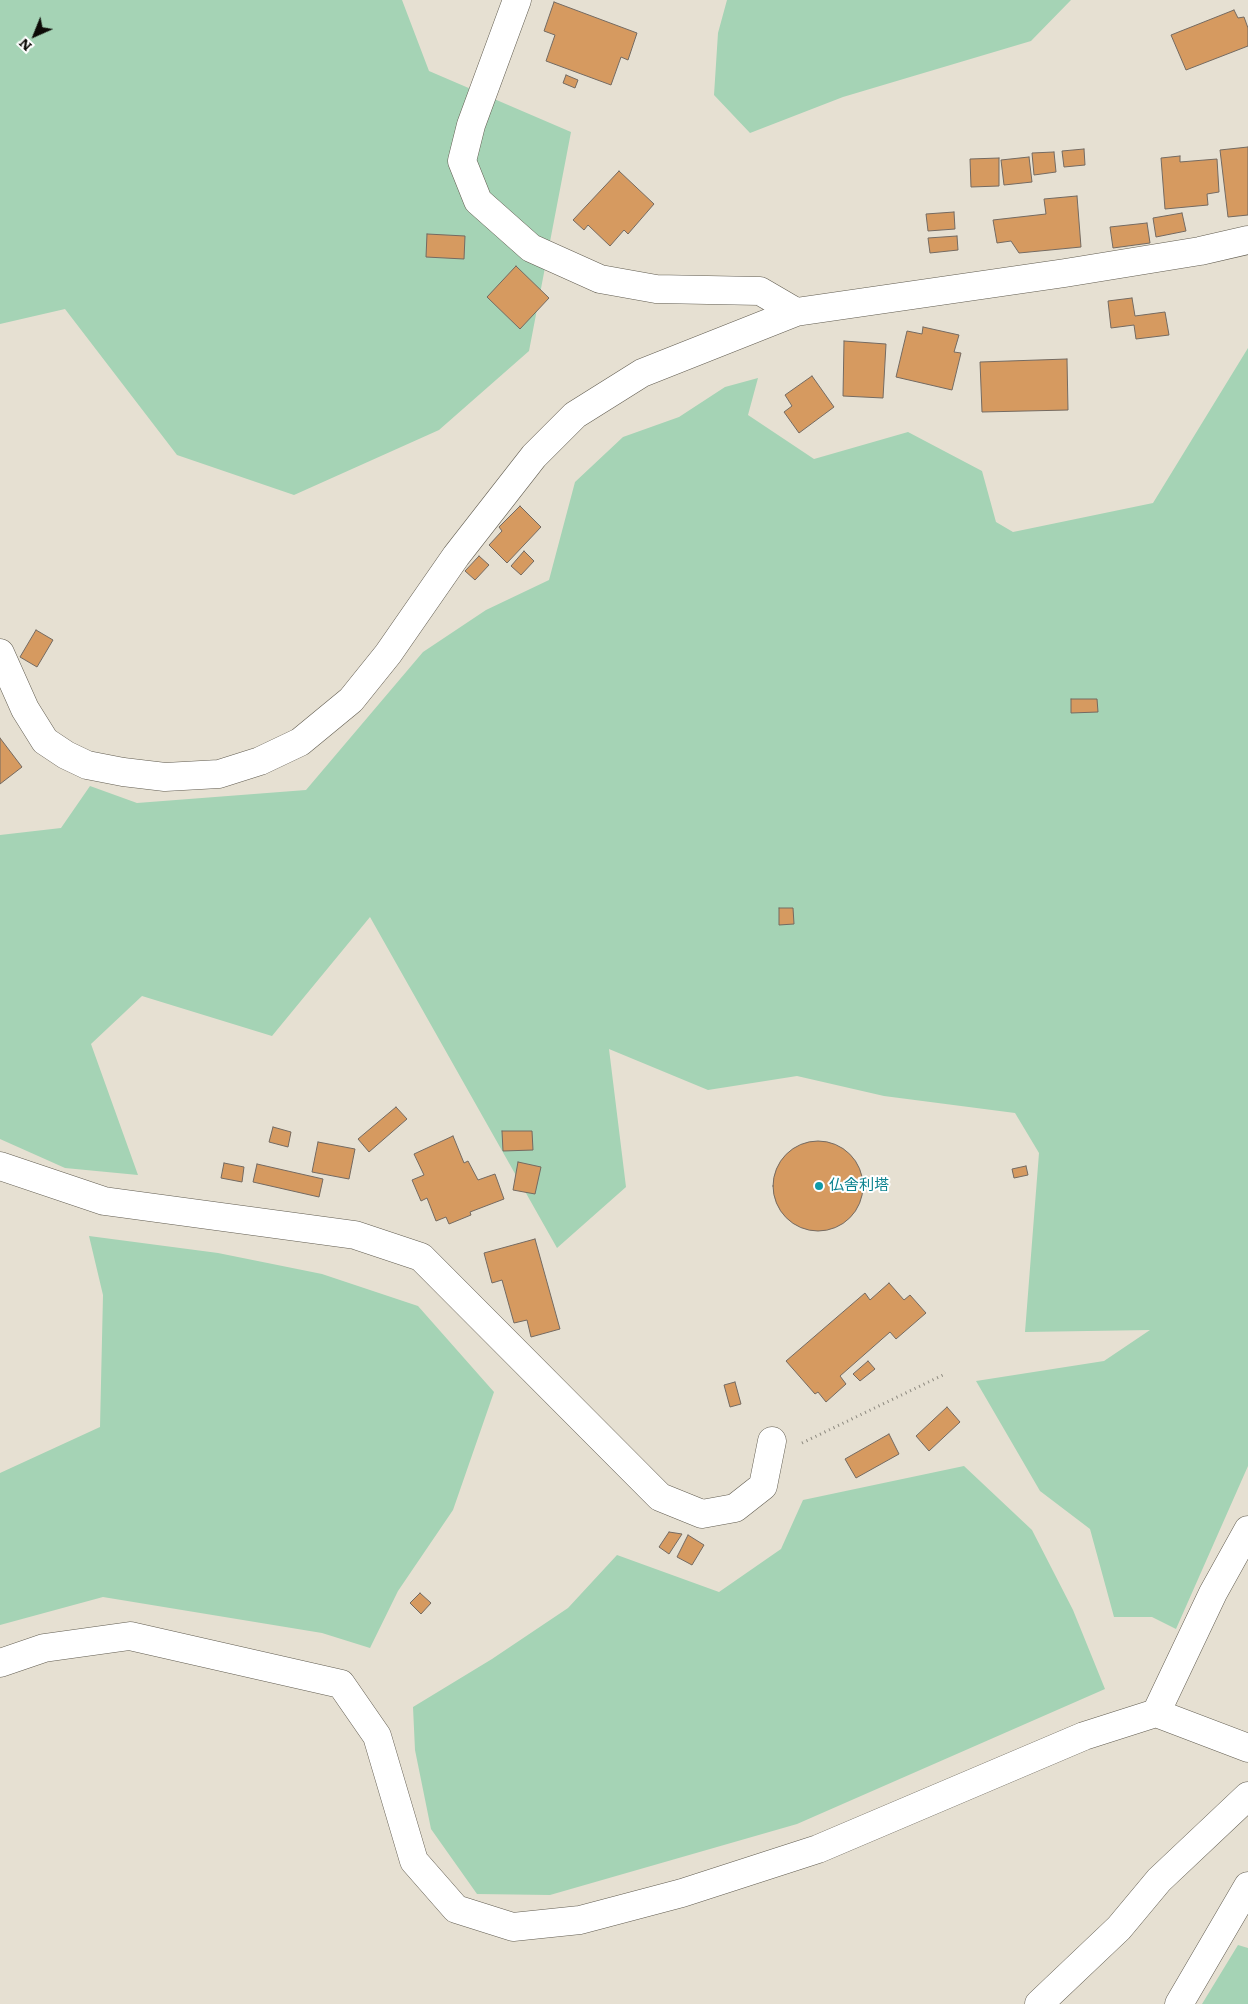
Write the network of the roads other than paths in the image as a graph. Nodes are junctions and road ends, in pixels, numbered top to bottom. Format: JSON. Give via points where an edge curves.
{"nodes":[{"id":1,"x":517,"y":0,"type":"edge"},
{"id":2,"x":1248,"y":240,"type":"edge"},
{"id":3,"x":796,"y":312,"type":"junction"},
{"id":4,"x":0,"y":653,"type":"edge"},
{"id":5,"x":0,"y":1166,"type":"edge"},
{"id":6,"x":771,"y":1449,"type":"road end"},
{"id":7,"x":1248,"y":1530,"type":"edge"},
{"id":8,"x":0,"y":1663,"type":"edge"},
{"id":9,"x":1156,"y":1713,"type":"junction"},
{"id":10,"x":1248,"y":1748,"type":"edge"},
{"id":11,"x":1248,"y":1796,"type":"edge"},
{"id":12,"x":1248,"y":1886,"type":"edge"},
{"id":13,"x":1039,"y":2004,"type":"edge"},
{"id":14,"x":1179,"y":2004,"type":"edge"}],
"edges":[{"from":1,"to":3,"type":"street","via":[[462,161],[478,201],[531,248],[600,279],[656,289],[760,291]]},
{"from":2,"to":3,"type":"street","via":[[1065,273]]},
{"from":3,"to":4,"type":"street","via":[[642,373],[576,415],[534,456],[351,700],[300,742],[260,761],[219,774],[165,777],[86,765],[45,741],[25,709]]},
{"from":5,"to":6,"type":"street","via":[[104,1201],[355,1235],[421,1257],[660,1498],[702,1514],[735,1508],[763,1486]]},
{"from":7,"to":9,"type":"street","via":[[1213,1593]]},
{"from":8,"to":9,"type":"street","via":[[44,1648],[130,1636],[341,1684],[378,1736],[414,1861],[456,1909],[513,1927],[580,1920],[682,1893],[818,1848],[1084,1736]]},
{"from":9,"to":10,"type":"street"},
{"from":11,"to":13,"type":"street","via":[[1159,1880],[1119,1928]]},
{"from":12,"to":14,"type":"street"}]}
